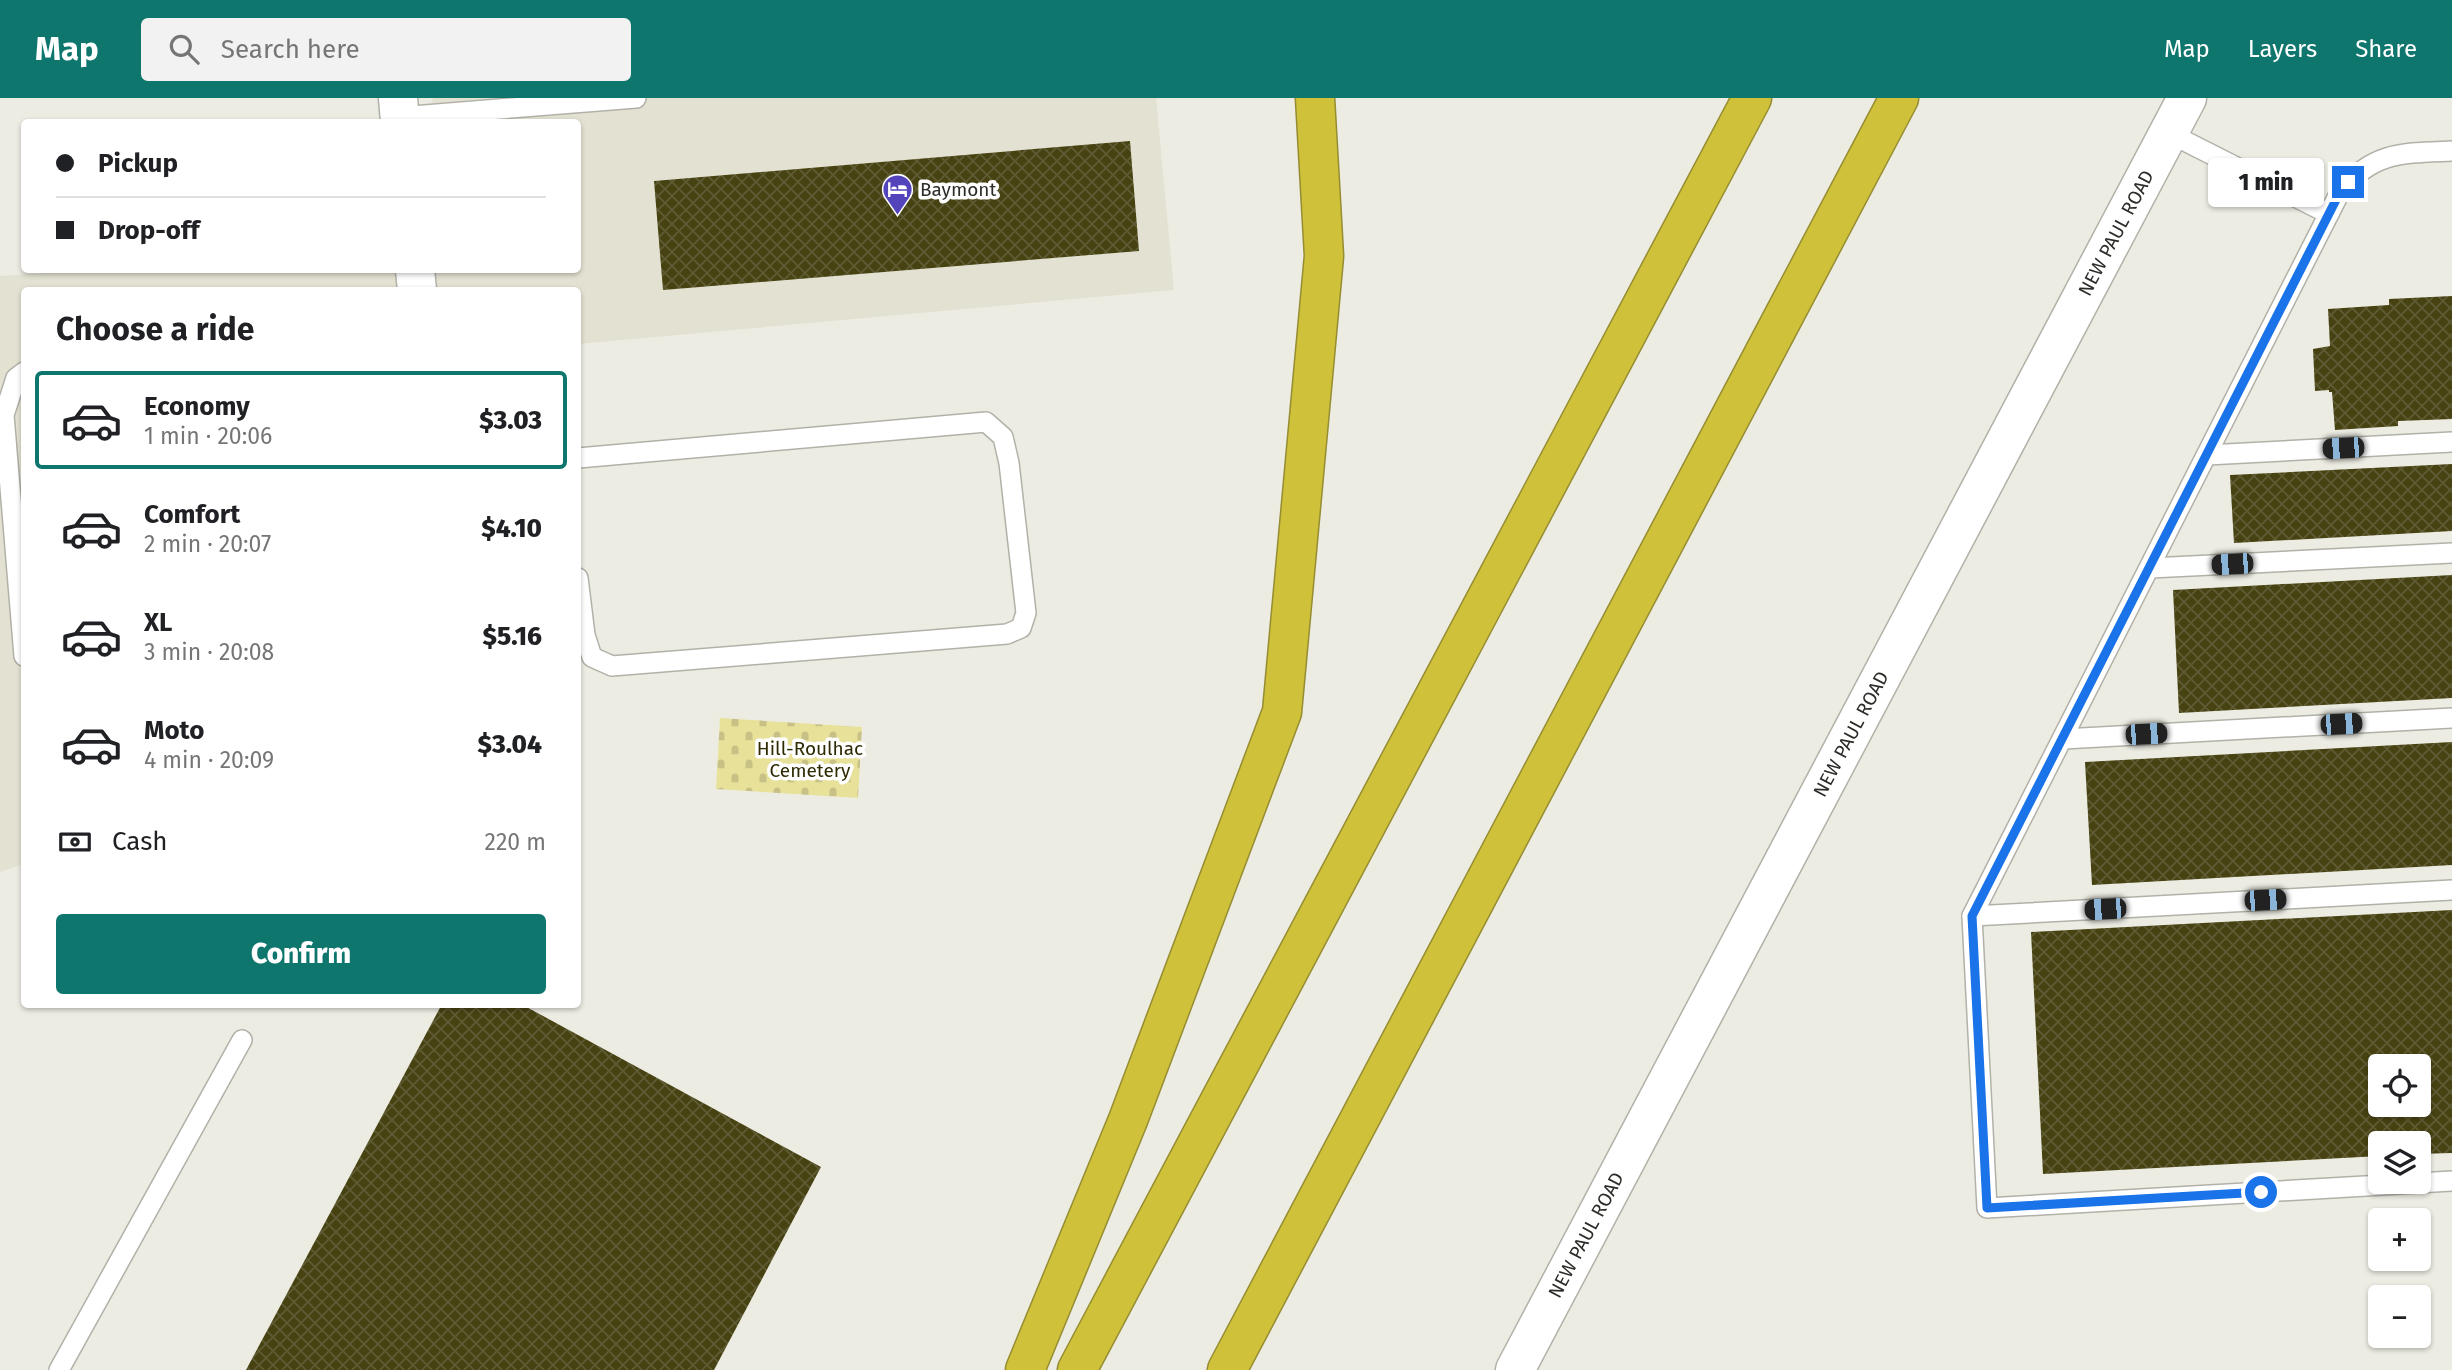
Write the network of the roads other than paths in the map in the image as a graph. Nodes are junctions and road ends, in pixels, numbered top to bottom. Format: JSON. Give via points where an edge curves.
{"nodes":[{"id":1,"x":636,"y":98,"type":"edge"},
{"id":2,"x":1315,"y":98,"type":"edge"},
{"id":3,"x":1752,"y":98,"type":"edge"},
{"id":4,"x":1899,"y":98,"type":"edge"},
{"id":5,"x":2187,"y":98,"type":"edge"},
{"id":6,"x":399,"y":112,"type":"edge"},
{"id":7,"x":2169,"y":133,"type":"junction"},
{"id":8,"x":2452,"y":151,"type":"edge"},
{"id":9,"x":2329,"y":214,"type":"junction"},
{"id":10,"x":21,"y":374,"type":"edge"},
{"id":11,"x":2452,"y":442,"type":"edge"},
{"id":12,"x":2207,"y":455,"type":"junction"},
{"id":13,"x":581,"y":457,"type":"edge"},
{"id":14,"x":2452,"y":553,"type":"edge"},
{"id":15,"x":2150,"y":568,"type":"junction"},
{"id":16,"x":581,"y":602,"type":"edge"},
{"id":17,"x":21,"y":620,"type":"edge"},
{"id":18,"x":2452,"y":718,"type":"edge"},
{"id":19,"x":2063,"y":739,"type":"junction"},
{"id":20,"x":2452,"y":890,"type":"edge"},
{"id":21,"x":1972,"y":916,"type":"junction"},
{"id":22,"x":242,"y":1040,"type":"dead end"},
{"id":23,"x":2452,"y":1181,"type":"edge"},
{"id":24,"x":59,"y":1370,"type":"edge"},
{"id":25,"x":1025,"y":1370,"type":"edge"},
{"id":26,"x":1077,"y":1370,"type":"edge"},
{"id":27,"x":1227,"y":1370,"type":"edge"},
{"id":28,"x":1515,"y":1370,"type":"edge"}],
"edges":[{"from":1,"to":6,"type":"lane"},
{"from":2,"to":25,"type":"highway","via":[[1324,256],[1282,712],[1128,1120]]},
{"from":3,"to":26,"type":"highway"},
{"from":4,"to":27,"type":"highway"},
{"from":5,"to":7,"type":"street","name":"NEW PAUL ROAD"},
{"from":7,"to":9,"type":"lane"},
{"from":7,"to":28,"type":"street","name":"NEW PAUL ROAD"},
{"from":8,"to":9,"type":"lane","via":[[2390,155],[2373,163],[2348,182]]},
{"from":9,"to":12,"type":"lane"},
{"from":10,"to":17,"type":"lane","via":[[4,415]]},
{"from":11,"to":12,"type":"lane"},
{"from":12,"to":15,"type":"lane"},
{"from":13,"to":16,"type":"lane","via":[[986,422],[1003,437],[1009,463],[1026,613],[1021,628],[1007,634],[612,666],[592,656]]},
{"from":14,"to":15,"type":"lane"},
{"from":15,"to":19,"type":"lane"},
{"from":18,"to":19,"type":"lane"},
{"from":19,"to":21,"type":"lane"},
{"from":20,"to":21,"type":"lane"},
{"from":21,"to":23,"type":"lane","via":[[1987,1208]]},
{"from":22,"to":24,"type":"lane"}]}
